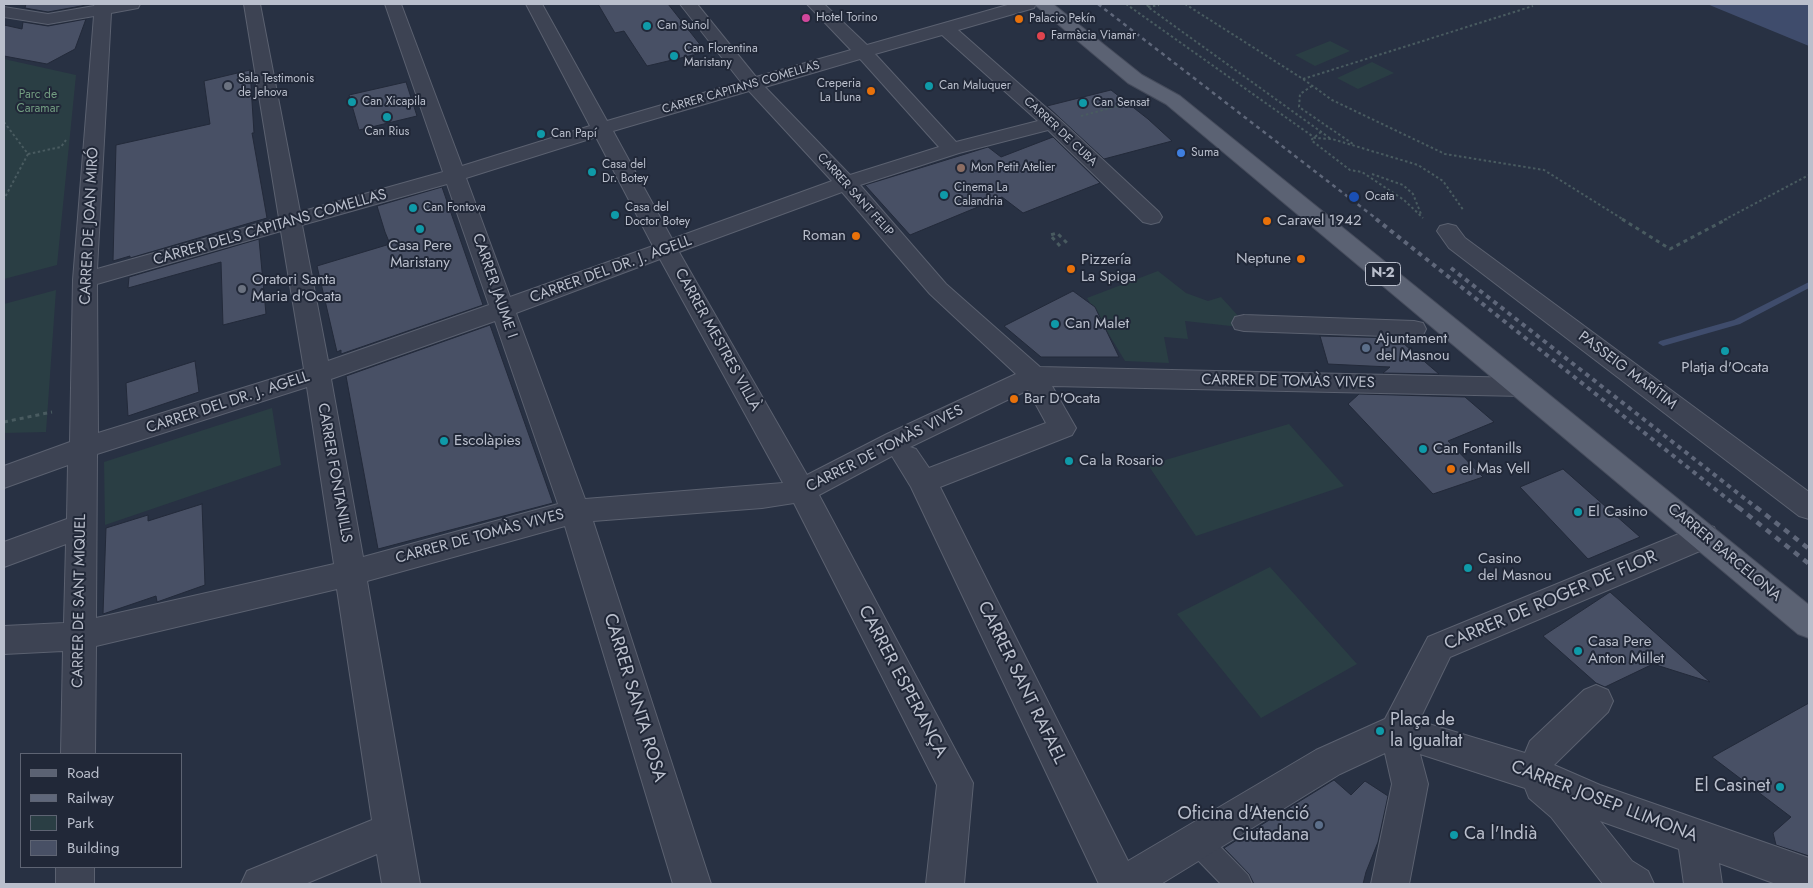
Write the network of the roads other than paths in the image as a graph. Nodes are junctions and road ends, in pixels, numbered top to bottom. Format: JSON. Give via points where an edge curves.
{"nodes":[{"id":1,"x":132,"y":4,"type":"edge"},
{"id":2,"x":252,"y":4,"type":"edge"},
{"id":3,"x":393,"y":4,"type":"edge"},
{"id":4,"x":534,"y":4,"type":"edge"},
{"id":5,"x":688,"y":4,"type":"edge"},
{"id":6,"x":815,"y":4,"type":"edge"},
{"id":7,"x":972,"y":4,"type":"edge"},
{"id":8,"x":1028,"y":4,"type":"edge"},
{"id":9,"x":1042,"y":4,"type":"edge"},
{"id":10,"x":1056,"y":4,"type":"edge"},
{"id":11,"x":1067,"y":4,"type":"edge"},
{"id":12,"x":103,"y":7,"type":"edge"},
{"id":13,"x":4,"y":12,"type":"edge"},
{"id":14,"x":989,"y":15,"type":"junction"},
{"id":15,"x":946,"y":29,"type":"junction"},
{"id":16,"x":864,"y":52,"type":"junction"},
{"id":17,"x":1134,"y":56,"type":"dead end"},
{"id":18,"x":752,"y":84,"type":"junction"},
{"id":19,"x":1173,"y":100,"type":"junction"},
{"id":20,"x":1052,"y":123,"type":"junction"},
{"id":21,"x":603,"y":128,"type":"junction"},
{"id":22,"x":952,"y":149,"type":"junction"},
{"id":23,"x":455,"y":175,"type":"junction"},
{"id":24,"x":846,"y":183,"type":"junction"},
{"id":25,"x":1151,"y":217,"type":"dead end"},
{"id":26,"x":290,"y":222,"type":"junction"},
{"id":27,"x":1456,"y":222,"type":"road end"},
{"id":28,"x":666,"y":249,"type":"junction"},
{"id":29,"x":85,"y":280,"type":"junction"},
{"id":30,"x":502,"y":310,"type":"junction"},
{"id":31,"x":1244,"y":323,"type":"dead end"},
{"id":32,"x":1414,"y":329,"type":"dead end"},
{"id":33,"x":317,"y":374,"type":"junction"},
{"id":34,"x":1034,"y":376,"type":"junction"},
{"id":35,"x":1522,"y":388,"type":"junction"},
{"id":36,"x":84,"y":448,"type":"junction"},
{"id":37,"x":4,"y":477,"type":"edge"},
{"id":38,"x":802,"y":491,"type":"junction"},
{"id":39,"x":1809,"y":508,"type":"edge"},
{"id":40,"x":575,"y":511,"type":"junction"},
{"id":41,"x":82,"y":526,"type":"junction"},
{"id":42,"x":1704,"y":536,"type":"junction"},
{"id":43,"x":4,"y":555,"type":"edge"},
{"id":44,"x":350,"y":573,"type":"junction"},
{"id":45,"x":1809,"y":624,"type":"edge"},
{"id":46,"x":78,"y":636,"type":"junction"},
{"id":47,"x":4,"y":640,"type":"edge"},
{"id":48,"x":1596,"y":701,"type":"dead end"},
{"id":49,"x":1397,"y":730,"type":"junction"},
{"id":50,"x":78,"y":753,"type":"edge"},
{"id":51,"x":1533,"y":762,"type":"junction"},
{"id":52,"x":392,"y":830,"type":"junction"},
{"id":53,"x":1696,"y":837,"type":"junction"},
{"id":54,"x":1197,"y":841,"type":"junction"},
{"id":55,"x":75,"y":868,"type":"edge"},
{"id":56,"x":1809,"y":877,"type":"edge"},
{"id":57,"x":1621,"y":881,"type":"edge"},
{"id":58,"x":75,"y":884,"type":"edge"},
{"id":59,"x":260,"y":884,"type":"edge"},
{"id":60,"x":401,"y":884,"type":"edge"},
{"id":61,"x":692,"y":884,"type":"edge"},
{"id":62,"x":945,"y":884,"type":"edge"},
{"id":63,"x":1120,"y":884,"type":"edge"},
{"id":64,"x":1126,"y":884,"type":"edge"},
{"id":65,"x":1240,"y":884,"type":"edge"},
{"id":66,"x":1390,"y":884,"type":"edge"},
{"id":67,"x":1703,"y":884,"type":"edge"}],
"edges":[{"from":1,"to":12,"type":"street"},
{"from":2,"to":26,"type":"street","name":"CARRER FONTANILLS"},
{"from":3,"to":23,"type":"street","name":"CARRER JAUME I"},
{"from":4,"to":21,"type":"street","name":"CARRER MESTRES VILLÀ"},
{"from":5,"to":18,"type":"street","name":"CARRER SANT FELIP"},
{"from":6,"to":16,"type":"street"},
{"from":7,"to":14,"type":"street"},
{"from":8,"to":14,"type":"street","name":"CARRER CAPITANS COMELLAS"},
{"from":9,"to":19,"type":"main road","number":"N-2","via":[[1135,80]]},
{"from":10,"to":19,"type":"main road","number":"N-2","via":[[1117,51],[1152,70]]},
{"from":11,"to":17,"type":"main road"},
{"from":12,"to":13,"type":"street","via":[[48,19]]},
{"from":12,"to":29,"type":"street","name":"CARRER DE JOAN MIRÓ"},
{"from":14,"to":15,"type":"street","name":"CARRER CAPITANS COMELLAS"},
{"from":15,"to":16,"type":"street","name":"CARRER CAPITANS COMELLAS"},
{"from":15,"to":20,"type":"street","name":"CARRER DE CUBA"},
{"from":16,"to":18,"type":"street","name":"CARRER CAPITANS COMELLAS"},
{"from":16,"to":22,"type":"street"},
{"from":18,"to":21,"type":"street","name":"CARRER CAPITANS COMELLAS"},
{"from":18,"to":24,"type":"street","name":"CARRER SANT FELIP"},
{"from":19,"to":35,"type":"main road","number":"N-2"},
{"from":20,"to":22,"type":"street","name":"CARRER DEL DR. J. AGELL"},
{"from":20,"to":25,"type":"street","name":"CARRER DE CUBA"},
{"from":21,"to":23,"type":"street","name":"CARRER CAPITANS COMELLAS"},
{"from":21,"to":28,"type":"street","name":"CARRER MESTRES VILLÀ"},
{"from":22,"to":24,"type":"street","name":"CARRER DEL DR. J. AGELL"},
{"from":23,"to":26,"type":"street","name":"CARRER DELS CAPITANS COMELLAS"},
{"from":23,"to":30,"type":"street","name":"CARRER JAUME I"},
{"from":24,"to":28,"type":"street","name":"CARRER DEL DR. J. AGELL"},
{"from":24,"to":34,"type":"street","name":"CARRER SANT FELIP"},
{"from":26,"to":29,"type":"street","name":"CARRER DELS CAPITANS COMELLAS"},
{"from":26,"to":33,"type":"street","name":"CARRER FONTANILLS"},
{"from":27,"to":39,"type":"street","name":"PASSEIG MARÍTIM","via":[[1457,243]]},
{"from":28,"to":30,"type":"street","name":"CARRER DEL DR. J. AGELL"},
{"from":28,"to":38,"type":"street","name":"CARRER MESTRES VILLÀ"},
{"from":29,"to":36,"type":"street","name":"CARRER DE JOAN MIRÓ"},
{"from":30,"to":33,"type":"street","name":"CARRER DEL DR. J. AGELL"},
{"from":30,"to":40,"type":"street","name":"CARRER JAUME I"},
{"from":31,"to":32,"type":"street"},
{"from":33,"to":36,"type":"street","name":"CARRER DEL DR. J. AGELL"},
{"from":33,"to":44,"type":"street","name":"CARRER FONTANILLS"},
{"from":34,"to":35,"type":"street","name":"CARRER DE TOMÀS VIVES"},
{"from":34,"to":38,"type":"street","name":"CARRER DE TOMÀS VIVES","via":[[897,441]]},
{"from":34,"to":63,"type":"street","name":"CARRER SANT RAFAEL","via":[[1062,428],[914,469]]},
{"from":35,"to":42,"type":"main road","name":"CARRER BARCELONA","number":"N-2"},
{"from":36,"to":37,"type":"street","name":"CARRER DEL DR. J. AGELL"},
{"from":36,"to":41,"type":"street","name":"CARRER DE SANT MIQUEL"},
{"from":38,"to":40,"type":"street","name":"CARRER DE TOMÀS VIVES"},
{"from":38,"to":62,"type":"street","name":"CARRER ESPERANÇA","via":[[954,783]]},
{"from":40,"to":44,"type":"street","name":"CARRER DE TOMÀS VIVES"},
{"from":40,"to":61,"type":"street","name":"CARRER SANTA ROSA"},
{"from":41,"to":43,"type":"street"},
{"from":41,"to":46,"type":"street","name":"CARRER DE SANT MIQUEL"},
{"from":42,"to":45,"type":"main road","name":"CARRER BARCELONA","number":"N-2"},
{"from":42,"to":49,"type":"street","name":"CARRER DE ROGER DE FLOR","via":[[1439,647]]},
{"from":44,"to":46,"type":"street","name":"CARRER DE TOMÀS VIVES"},
{"from":44,"to":52,"type":"street","name":"CARRER FONTANILLS"},
{"from":46,"to":47,"type":"street","name":"CARRER DE TOMÀS VIVES"},
{"from":46,"to":50,"type":"street","name":"CARRER DE SANT MIQUEL"},
{"from":48,"to":51,"type":"street"},
{"from":49,"to":51,"type":"street","name":"CARRER JOSEP LLIMONA"},
{"from":49,"to":54,"type":"street","via":[[1328,762]]},
{"from":49,"to":66,"type":"street","via":[[1410,784]]},
{"from":51,"to":53,"type":"street","name":"CARRER JOSEP LLIMONA","via":[[1598,802]]},
{"from":51,"to":57,"type":"street"},
{"from":52,"to":59,"type":"street"},
{"from":52,"to":60,"type":"street","name":"CARRER FONTANILLS"},
{"from":53,"to":56,"type":"street","name":"CARRER JOSEP LLIMONA"},
{"from":53,"to":67,"type":"street"},
{"from":54,"to":64,"type":"street"},
{"from":54,"to":65,"type":"lane"},
{"from":55,"to":58,"type":"street"}]}
